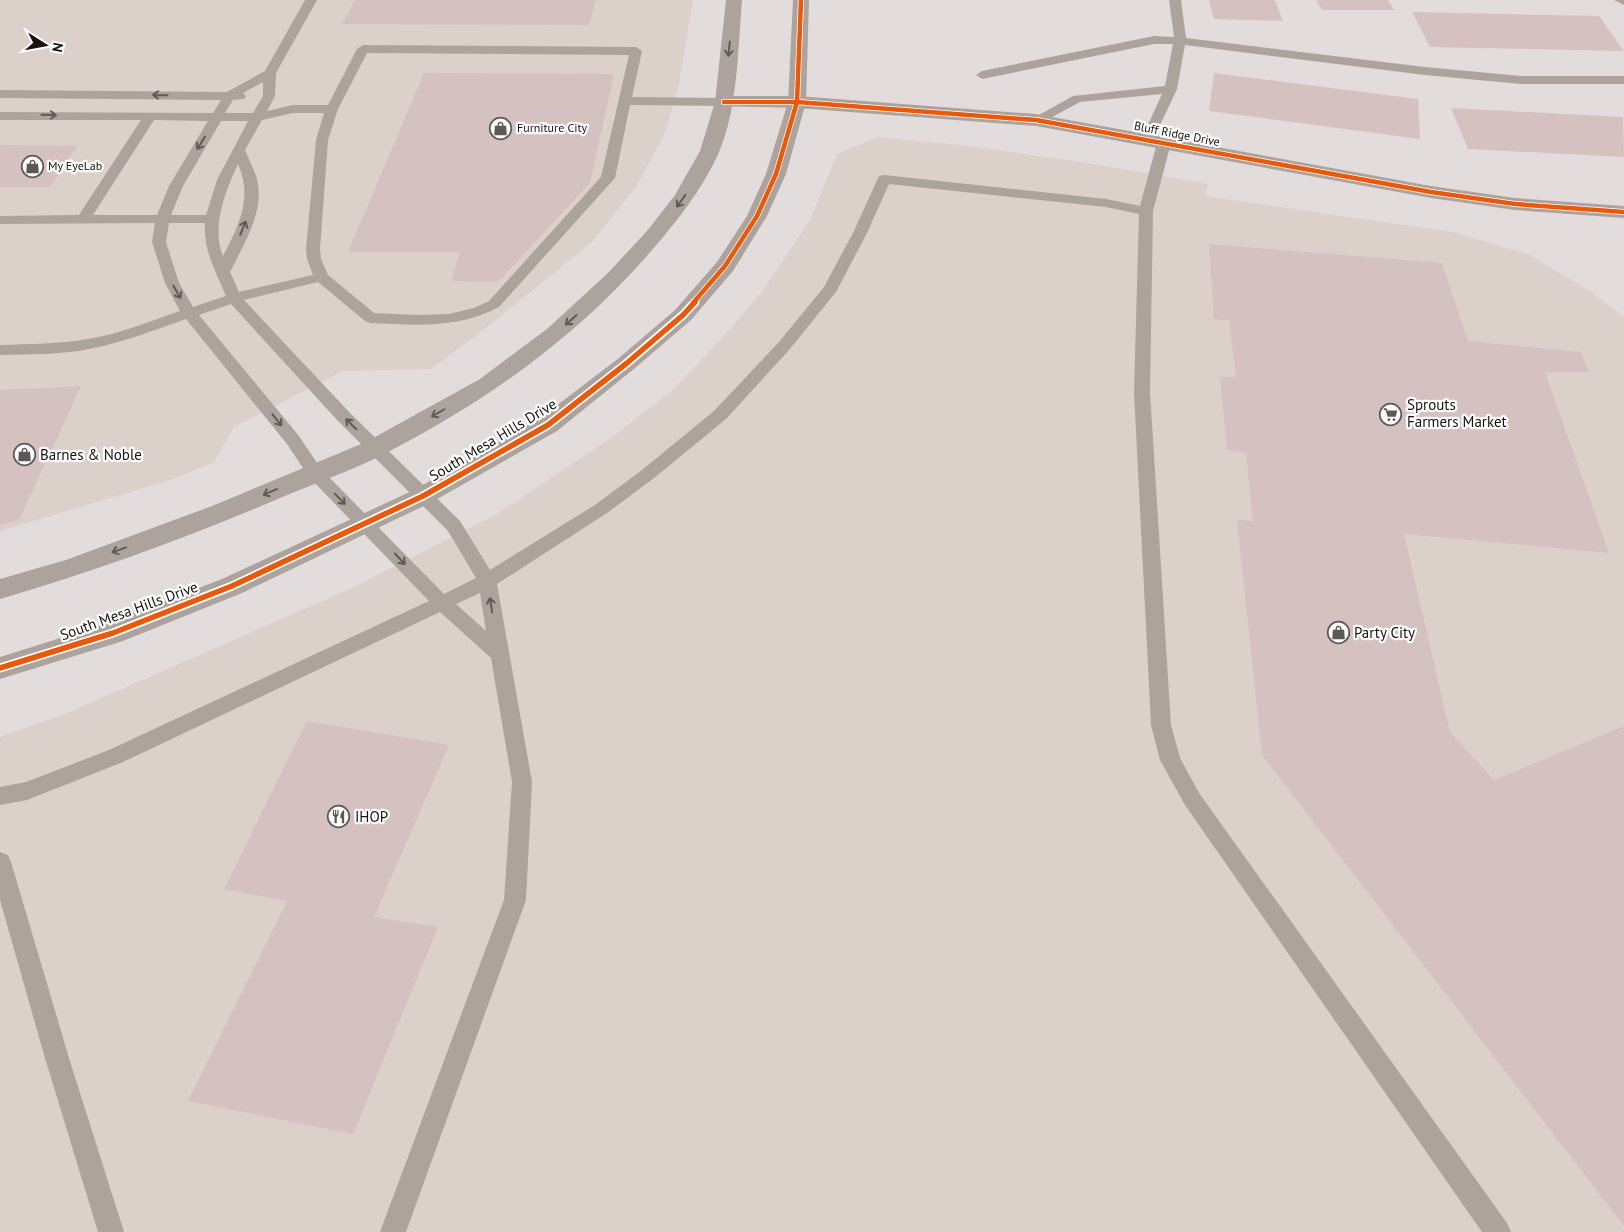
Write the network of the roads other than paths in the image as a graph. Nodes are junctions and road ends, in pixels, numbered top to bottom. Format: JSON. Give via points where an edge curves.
{"nodes":[{"id":1,"x":311,"y":0,"type":"edge"},
{"id":2,"x":734,"y":0,"type":"edge"},
{"id":3,"x":801,"y":0,"type":"edge"},
{"id":4,"x":1175,"y":0,"type":"edge"},
{"id":5,"x":1620,"y":0,"type":"edge"},
{"id":6,"x":1624,"y":2,"type":"edge"},
{"id":7,"x":1180,"y":41,"type":"junction"},
{"id":8,"x":270,"y":73,"type":"junction"},
{"id":9,"x":982,"y":75,"type":"dead end"},
{"id":10,"x":1624,"y":80,"type":"edge"},
{"id":11,"x":1171,"y":89,"type":"junction"},
{"id":12,"x":0,"y":94,"type":"edge"},
{"id":13,"x":230,"y":96,"type":"junction"},
{"id":14,"x":269,"y":96,"type":"junction"},
{"id":15,"x":624,"y":101,"type":"junction"},
{"id":16,"x":724,"y":102,"type":"junction"},
{"id":17,"x":797,"y":102,"type":"junction"},
{"id":18,"x":293,"y":109,"type":"junction"},
{"id":19,"x":332,"y":109,"type":"junction"},
{"id":20,"x":0,"y":116,"type":"edge"},
{"id":21,"x":150,"y":116,"type":"junction"},
{"id":22,"x":217,"y":117,"type":"junction"},
{"id":23,"x":256,"y":118,"type":"junction"},
{"id":24,"x":1036,"y":120,"type":"junction"},
{"id":25,"x":1156,"y":141,"type":"junction"},
{"id":26,"x":238,"y":150,"type":"junction"},
{"id":27,"x":1146,"y":211,"type":"junction"},
{"id":28,"x":1624,"y":212,"type":"edge"},
{"id":29,"x":212,"y":219,"type":"junction"},
{"id":30,"x":0,"y":220,"type":"edge"},
{"id":31,"x":83,"y":220,"type":"junction"},
{"id":32,"x":162,"y":220,"type":"junction"},
{"id":33,"x":222,"y":272,"type":"junction"},
{"id":34,"x":321,"y":276,"type":"junction"},
{"id":35,"x":234,"y":298,"type":"junction"},
{"id":36,"x":189,"y":312,"type":"junction"},
{"id":37,"x":0,"y":350,"type":"edge"},
{"id":38,"x":375,"y":448,"type":"junction"},
{"id":39,"x":315,"y":473,"type":"junction"},
{"id":40,"x":423,"y":496,"type":"junction"},
{"id":41,"x":365,"y":524,"type":"junction"},
{"id":42,"x":487,"y":581,"type":"junction"},
{"id":43,"x":0,"y":589,"type":"edge"},
{"id":44,"x":442,"y":603,"type":"junction"},
{"id":45,"x":498,"y":653,"type":"junction"},
{"id":46,"x":0,"y":668,"type":"edge"},
{"id":47,"x":0,"y":796,"type":"edge"},
{"id":48,"x":0,"y":862,"type":"edge"},
{"id":49,"x":111,"y":1232,"type":"edge"},
{"id":50,"x":392,"y":1232,"type":"edge"},
{"id":51,"x":1498,"y":1232,"type":"edge"}],
"edges":[{"from":1,"to":8,"type":"lane"},
{"from":2,"to":16,"type":"street","one_way":true},
{"from":3,"to":17,"type":"street","name":"South Mesa Hills Drive"},
{"from":4,"to":7,"type":"lane"},
{"from":5,"to":6,"type":"lane"},
{"from":7,"to":9,"type":"lane","via":[[1154,40]]},
{"from":7,"to":10,"type":"lane","via":[[1521,80]]},
{"from":7,"to":11,"type":"lane"},
{"from":8,"to":13,"type":"lane"},
{"from":8,"to":14,"type":"lane"},
{"from":11,"to":24,"type":"lane","via":[[1077,99]]},
{"from":11,"to":25,"type":"lane"},
{"from":13,"to":12,"type":"lane","one_way":true},
{"from":13,"to":14,"type":"lane"},
{"from":13,"to":22,"type":"lane"},
{"from":14,"to":18,"type":"lane"},
{"from":14,"to":23,"type":"lane"},
{"from":15,"to":16,"type":"lane"},
{"from":15,"to":19,"type":"lane","via":[[636,51],[363,49]]},
{"from":15,"to":34,"type":"lane","via":[[608,178],[494,304],[482,312],[456,319],[370,318]]},
{"from":16,"to":17,"type":"street","name":"Bluff Ridge Drive"},
{"from":16,"to":38,"type":"street","one_way":true,"via":[[710,151],[684,197],[616,278],[555,334],[488,384]]},
{"from":17,"to":24,"type":"street","name":"Bluff Ridge Drive"},
{"from":17,"to":40,"type":"street","name":"South Mesa Hills Drive","via":[[776,174],[757,216],[726,266],[683,315],[548,425]]},
{"from":18,"to":19,"type":"lane"},
{"from":18,"to":23,"type":"lane"},
{"from":19,"to":34,"type":"lane","via":[[321,148],[313,249]]},
{"from":20,"to":21,"type":"lane","one_way":true},
{"from":21,"to":22,"type":"lane"},
{"from":21,"to":31,"type":"lane"},
{"from":22,"to":23,"type":"lane"},
{"from":22,"to":32,"type":"lane","one_way":true,"via":[[176,186]]},
{"from":23,"to":26,"type":"lane"},
{"from":24,"to":25,"type":"street","name":"Bluff Ridge Drive"},
{"from":25,"to":27,"type":"lane"},
{"from":25,"to":28,"type":"street","name":"Bluff Ridge Drive","via":[[1431,192],[1516,204]]},
{"from":26,"to":29,"type":"lane","via":[[218,193]]},
{"from":33,"to":26,"type":"lane","one_way":true,"via":[[252,201],[252,182]]},
{"from":27,"to":42,"type":"lane","via":[[1106,203],[884,179],[831,289],[720,415],[601,509]]},
{"from":27,"to":51,"type":"lane","via":[[1142,392],[1161,725],[1170,760],[1192,798]]},
{"from":29,"to":32,"type":"lane"},
{"from":29,"to":33,"type":"lane","via":[[211,237]]},
{"from":30,"to":31,"type":"lane"},
{"from":31,"to":32,"type":"lane"},
{"from":32,"to":36,"type":"lane","one_way":true,"via":[[159,242],[172,283]]},
{"from":33,"to":35,"type":"lane"},
{"from":34,"to":35,"type":"lane"},
{"from":35,"to":36,"type":"lane"},
{"from":38,"to":35,"type":"lane","one_way":true},
{"from":36,"to":37,"type":"lane","via":[[88,344]]},
{"from":36,"to":39,"type":"lane","one_way":true,"via":[[293,440]]},
{"from":38,"to":39,"type":"street"},
{"from":38,"to":40,"type":"lane"},
{"from":39,"to":41,"type":"lane","one_way":true},
{"from":39,"to":43,"type":"street","one_way":true,"via":[[221,513],[72,568]]},
{"from":40,"to":41,"type":"street","name":"South Mesa Hills Drive"},
{"from":40,"to":42,"type":"lane","via":[[454,526]]},
{"from":41,"to":44,"type":"lane","one_way":true},
{"from":41,"to":46,"type":"street","name":"South Mesa Hills Drive","via":[[232,586],[113,632]]},
{"from":42,"to":44,"type":"lane"},
{"from":45,"to":42,"type":"lane","one_way":true},
{"from":44,"to":45,"type":"lane"},
{"from":44,"to":47,"type":"lane","via":[[116,756],[27,792]]},
{"from":45,"to":50,"type":"lane","via":[[522,782],[514,900]]},
{"from":48,"to":49,"type":"lane"}]}
